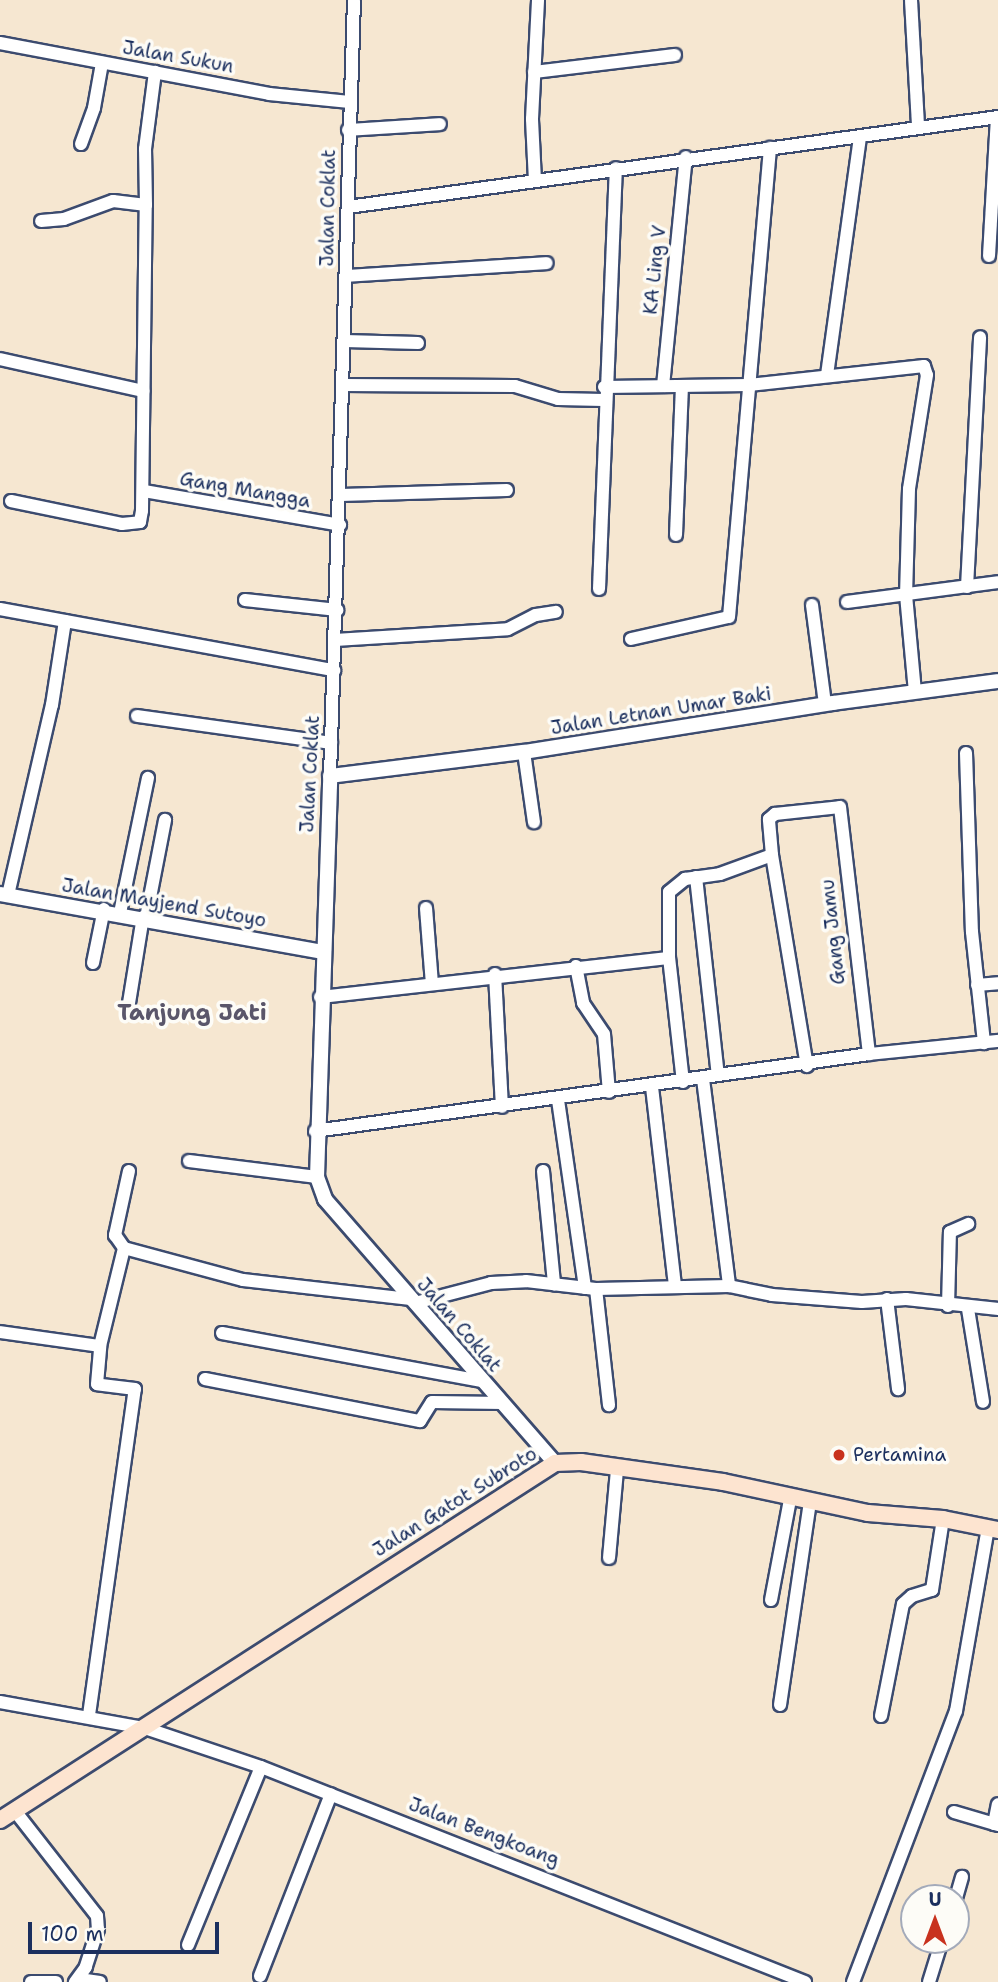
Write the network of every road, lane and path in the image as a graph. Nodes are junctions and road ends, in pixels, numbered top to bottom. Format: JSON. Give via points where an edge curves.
{"nodes":[{"id":1,"x":354,"y":0,"type":"edge"},
{"id":2,"x":538,"y":0,"type":"edge"},
{"id":3,"x":911,"y":0,"type":"edge"},
{"id":4,"x":0,"y":43,"type":"edge"},
{"id":5,"x":675,"y":55,"type":"dead end"},
{"id":6,"x":102,"y":63,"type":"junction"},
{"id":7,"x":155,"y":72,"type":"junction"},
{"id":8,"x":534,"y":72,"type":"junction"},
{"id":9,"x":350,"y":102,"type":"junction"},
{"id":10,"x":998,"y":117,"type":"edge"},
{"id":11,"x":440,"y":124,"type":"dead end"},
{"id":12,"x":918,"y":126,"type":"junction"},
{"id":13,"x":348,"y":130,"type":"junction"},
{"id":14,"x":860,"y":137,"type":"junction"},
{"id":15,"x":81,"y":144,"type":"dead end"},
{"id":16,"x":770,"y":148,"type":"junction"},
{"id":17,"x":685,"y":157,"type":"junction"},
{"id":18,"x":615,"y":168,"type":"junction"},
{"id":19,"x":535,"y":181,"type":"junction"},
{"id":20,"x":146,"y":205,"type":"junction"},
{"id":21,"x":348,"y":207,"type":"junction"},
{"id":22,"x":41,"y":221,"type":"dead end"},
{"id":23,"x":989,"y":256,"type":"dead end"},
{"id":24,"x":547,"y":263,"type":"dead end"},
{"id":25,"x":346,"y":276,"type":"junction"},
{"id":26,"x":980,"y":337,"type":"dead end"},
{"id":27,"x":345,"y":341,"type":"junction"},
{"id":28,"x":418,"y":343,"type":"dead end"},
{"id":29,"x":0,"y":359,"type":"edge"},
{"id":30,"x":827,"y":375,"type":"junction"},
{"id":31,"x":343,"y":384,"type":"junction"},
{"id":32,"x":748,"y":384,"type":"junction"},
{"id":33,"x":663,"y":386,"type":"junction"},
{"id":34,"x":682,"y":386,"type":"junction"},
{"id":35,"x":143,"y":391,"type":"junction"},
{"id":36,"x":603,"y":394,"type":"junction"},
{"id":37,"x":507,"y":490,"type":"dead end"},
{"id":38,"x":144,"y":491,"type":"junction"},
{"id":39,"x":341,"y":495,"type":"junction"},
{"id":40,"x":11,"y":501,"type":"dead end"},
{"id":41,"x":340,"y":525,"type":"junction"},
{"id":42,"x":676,"y":535,"type":"dead end"},
{"id":43,"x":998,"y":582,"type":"edge"},
{"id":44,"x":967,"y":587,"type":"junction"},
{"id":45,"x":599,"y":589,"type":"dead end"},
{"id":46,"x":906,"y":595,"type":"junction"},
{"id":47,"x":245,"y":600,"type":"dead end"},
{"id":48,"x":847,"y":602,"type":"dead end"},
{"id":49,"x":811,"y":605,"type":"dead end"},
{"id":50,"x":0,"y":609,"type":"edge"},
{"id":51,"x":337,"y":610,"type":"junction"},
{"id":52,"x":556,"y":612,"type":"dead end"},
{"id":53,"x":65,"y":621,"type":"junction"},
{"id":54,"x":631,"y":639,"type":"dead end"},
{"id":55,"x":335,"y":640,"type":"junction"},
{"id":56,"x":334,"y":670,"type":"junction"},
{"id":57,"x":998,"y":681,"type":"edge"},
{"id":58,"x":915,"y":692,"type":"junction"},
{"id":59,"x":825,"y":704,"type":"junction"},
{"id":60,"x":137,"y":716,"type":"dead end"},
{"id":61,"x":331,"y":743,"type":"junction"},
{"id":62,"x":524,"y":752,"type":"junction"},
{"id":63,"x":966,"y":753,"type":"dead end"},
{"id":64,"x":330,"y":776,"type":"junction"},
{"id":65,"x":148,"y":778,"type":"dead end"},
{"id":66,"x":165,"y":820,"type":"dead end"},
{"id":67,"x":534,"y":822,"type":"dead end"},
{"id":68,"x":772,"y":855,"type":"junction"},
{"id":69,"x":696,"y":877,"type":"junction"},
{"id":70,"x":4,"y":894,"type":"edge"},
{"id":71,"x":426,"y":908,"type":"dead end"},
{"id":72,"x":104,"y":909,"type":"junction"},
{"id":73,"x":120,"y":913,"type":"junction"},
{"id":74,"x":145,"y":917,"type":"junction"},
{"id":75,"x":321,"y":952,"type":"junction"},
{"id":76,"x":669,"y":958,"type":"junction"},
{"id":77,"x":93,"y":963,"type":"dead end"},
{"id":78,"x":576,"y":966,"type":"junction"},
{"id":79,"x":495,"y":974,"type":"junction"},
{"id":80,"x":998,"y":983,"type":"edge"},
{"id":81,"x":432,"y":984,"type":"junction"},
{"id":82,"x":977,"y":985,"type":"junction"},
{"id":83,"x":320,"y":997,"type":"junction"},
{"id":84,"x":129,"y":1003,"type":"dead end"},
{"id":85,"x":998,"y":1041,"type":"edge"},
{"id":86,"x":984,"y":1043,"type":"junction"},
{"id":87,"x":869,"y":1054,"type":"junction"},
{"id":88,"x":807,"y":1066,"type":"junction"},
{"id":89,"x":718,"y":1075,"type":"junction"},
{"id":90,"x":703,"y":1079,"type":"junction"},
{"id":91,"x":683,"y":1082,"type":"junction"},
{"id":92,"x":652,"y":1087,"type":"junction"},
{"id":93,"x":609,"y":1092,"type":"junction"},
{"id":94,"x":558,"y":1100,"type":"junction"},
{"id":95,"x":502,"y":1107,"type":"junction"},
{"id":96,"x":315,"y":1131,"type":"junction"},
{"id":97,"x":189,"y":1161,"type":"dead end"},
{"id":98,"x":130,"y":1171,"type":"dead end"},
{"id":99,"x":543,"y":1171,"type":"dead end"},
{"id":100,"x":317,"y":1177,"type":"junction"},
{"id":101,"x":968,"y":1224,"type":"dead end"},
{"id":102,"x":124,"y":1248,"type":"junction"},
{"id":103,"x":554,"y":1284,"type":"junction"},
{"id":104,"x":675,"y":1286,"type":"junction"},
{"id":105,"x":729,"y":1286,"type":"junction"},
{"id":106,"x":591,"y":1289,"type":"junction"},
{"id":107,"x":887,"y":1299,"type":"junction"},
{"id":108,"x":413,"y":1301,"type":"junction"},
{"id":109,"x":947,"y":1306,"type":"junction"},
{"id":110,"x":968,"y":1309,"type":"junction"},
{"id":111,"x":998,"y":1309,"type":"edge"},
{"id":112,"x":0,"y":1332,"type":"edge"},
{"id":113,"x":222,"y":1333,"type":"dead end"},
{"id":114,"x":100,"y":1346,"type":"junction"},
{"id":115,"x":205,"y":1379,"type":"dead end"},
{"id":116,"x":481,"y":1381,"type":"junction"},
{"id":117,"x":898,"y":1389,"type":"dead end"},
{"id":118,"x":983,"y":1402,"type":"dead end"},
{"id":119,"x":503,"y":1404,"type":"junction"},
{"id":120,"x":608,"y":1405,"type":"dead end"},
{"id":121,"x":555,"y":1463,"type":"junction"},
{"id":122,"x":617,"y":1470,"type":"junction"},
{"id":123,"x":790,"y":1499,"type":"junction"},
{"id":124,"x":810,"y":1503,"type":"junction"},
{"id":125,"x":943,"y":1519,"type":"junction"},
{"id":126,"x":993,"y":1528,"type":"edge"},
{"id":127,"x":609,"y":1558,"type":"dead end"},
{"id":128,"x":771,"y":1600,"type":"dead end"},
{"id":129,"x":0,"y":1702,"type":"edge"},
{"id":130,"x":780,"y":1705,"type":"dead end"},
{"id":131,"x":89,"y":1715,"type":"junction"},
{"id":132,"x":881,"y":1716,"type":"dead end"},
{"id":133,"x":145,"y":1728,"type":"junction"},
{"id":134,"x":261,"y":1767,"type":"junction"},
{"id":135,"x":331,"y":1794,"type":"junction"},
{"id":136,"x":998,"y":1804,"type":"edge"},
{"id":137,"x":15,"y":1811,"type":"junction"},
{"id":138,"x":954,"y":1812,"type":"dead end"},
{"id":139,"x":0,"y":1820,"type":"edge"},
{"id":140,"x":996,"y":1824,"type":"edge"},
{"id":141,"x":962,"y":1877,"type":"dead end"},
{"id":142,"x":960,"y":1884,"type":"edge"},
{"id":143,"x":188,"y":1945,"type":"dead end"},
{"id":144,"x":938,"y":1954,"type":"edge"},
{"id":145,"x":260,"y":1976,"type":"dead end"},
{"id":146,"x":77,"y":1980,"type":"edge"},
{"id":147,"x":31,"y":1982,"type":"edge"},
{"id":148,"x":56,"y":1982,"type":"edge"},
{"id":149,"x":100,"y":1982,"type":"edge"},
{"id":150,"x":805,"y":1982,"type":"edge"},
{"id":151,"x":853,"y":1982,"type":"edge"},
{"id":152,"x":929,"y":1982,"type":"edge"}],
"edges":[{"from":1,"to":9,"type":"street","name":"Jalan Coklat"},
{"from":2,"to":8,"type":"street"},
{"from":3,"to":12,"type":"street"},
{"from":4,"to":6,"type":"street","name":"Jalan Sukun"},
{"from":5,"to":8,"type":"street"},
{"from":6,"to":7,"type":"street","name":"Jalan Sukun"},
{"from":6,"to":15,"type":"street","via":[[94,108]]},
{"from":7,"to":9,"type":"street","name":"Jalan Sukun","via":[[269,94]]},
{"from":7,"to":20,"type":"street","via":[[145,149]]},
{"from":8,"to":19,"type":"street"},
{"from":9,"to":13,"type":"street","name":"Jalan Coklat"},
{"from":10,"to":12,"type":"street"},
{"from":10,"to":23,"type":"street"},
{"from":11,"to":13,"type":"street"},
{"from":12,"to":14,"type":"street"},
{"from":13,"to":21,"type":"street","name":"Jalan Coklat"},
{"from":14,"to":16,"type":"street"},
{"from":14,"to":30,"type":"street"},
{"from":16,"to":17,"type":"street"},
{"from":16,"to":32,"type":"street"},
{"from":17,"to":18,"type":"street"},
{"from":17,"to":33,"type":"street","name":"KA Ling V"},
{"from":18,"to":19,"type":"street"},
{"from":18,"to":36,"type":"street"},
{"from":19,"to":21,"type":"street"},
{"from":20,"to":22,"type":"street","via":[[114,201],[64,219]]},
{"from":20,"to":35,"type":"street"},
{"from":21,"to":25,"type":"street","name":"Jalan Coklat"},
{"from":24,"to":25,"type":"street"},
{"from":25,"to":27,"type":"street","name":"Jalan Coklat"},
{"from":26,"to":44,"type":"street"},
{"from":27,"to":28,"type":"street"},
{"from":27,"to":31,"type":"street","name":"Jalan Coklat"},
{"from":29,"to":35,"type":"street"},
{"from":30,"to":32,"type":"street"},
{"from":30,"to":46,"type":"street","via":[[912,364],[925,368],[909,489]]},
{"from":31,"to":36,"type":"street","via":[[515,386],[558,399]]},
{"from":31,"to":39,"type":"street","name":"Jalan Coklat"},
{"from":32,"to":34,"type":"street"},
{"from":32,"to":54,"type":"street","via":[[729,617]]},
{"from":33,"to":34,"type":"street"},
{"from":33,"to":36,"type":"street"},
{"from":34,"to":42,"type":"street"},
{"from":35,"to":38,"type":"street"},
{"from":36,"to":45,"type":"street"},
{"from":37,"to":39,"type":"street"},
{"from":38,"to":40,"type":"street","via":[[140,522],[135,525]]},
{"from":38,"to":41,"type":"street","name":"Gang Mangga"},
{"from":39,"to":41,"type":"street","name":"Jalan Coklat"},
{"from":41,"to":51,"type":"street","name":"Jalan Coklat"},
{"from":43,"to":44,"type":"street"},
{"from":44,"to":46,"type":"street"},
{"from":46,"to":48,"type":"street"},
{"from":46,"to":58,"type":"street"},
{"from":47,"to":51,"type":"street"},
{"from":49,"to":59,"type":"street"},
{"from":50,"to":53,"type":"street"},
{"from":51,"to":55,"type":"street","name":"Jalan Coklat"},
{"from":52,"to":55,"type":"street","via":[[536,615],[508,629]]},
{"from":53,"to":56,"type":"street"},
{"from":53,"to":70,"type":"street","via":[[52,705]]},
{"from":55,"to":56,"type":"street","name":"Jalan Coklat"},
{"from":56,"to":61,"type":"street","name":"Jalan Coklat"},
{"from":57,"to":58,"type":"street","name":"Jalan Letnan Umar Baki"},
{"from":58,"to":59,"type":"street","name":"Jalan Letnan Umar Baki"},
{"from":59,"to":62,"type":"street","name":"Jalan Letnan Umar Baki"},
{"from":60,"to":61,"type":"street"},
{"from":61,"to":64,"type":"street","name":"Jalan Coklat"},
{"from":62,"to":64,"type":"street","name":"Jalan Letnan Umar Baki"},
{"from":62,"to":67,"type":"street"},
{"from":63,"to":82,"type":"street"},
{"from":64,"to":75,"type":"street","name":"Jalan Coklat"},
{"from":65,"to":73,"type":"street"},
{"from":66,"to":74,"type":"street"},
{"from":68,"to":69,"type":"street","via":[[720,874]]},
{"from":68,"to":87,"type":"street","name":"Gang Jamu","via":[[769,819],[775,814],[840,807]]},
{"from":68,"to":88,"type":"street"},
{"from":69,"to":76,"type":"street","via":[[678,881],[669,892]]},
{"from":69,"to":89,"type":"street"},
{"from":70,"to":72,"type":"street","name":"Jalan Mayjend Sutoyo"},
{"from":71,"to":81,"type":"street"},
{"from":72,"to":73,"type":"street","name":"Jalan Mayjend Sutoyo"},
{"from":72,"to":77,"type":"street"},
{"from":73,"to":74,"type":"street","name":"Jalan Mayjend Sutoyo"},
{"from":74,"to":75,"type":"street","name":"Jalan Mayjend Sutoyo"},
{"from":74,"to":84,"type":"street"},
{"from":75,"to":83,"type":"street","name":"Jalan Coklat"},
{"from":76,"to":78,"type":"street"},
{"from":76,"to":91,"type":"street"},
{"from":78,"to":79,"type":"street"},
{"from":78,"to":93,"type":"street","via":[[583,1003],[604,1034]]},
{"from":79,"to":81,"type":"street"},
{"from":79,"to":95,"type":"street"},
{"from":80,"to":82,"type":"street"},
{"from":81,"to":83,"type":"street"},
{"from":82,"to":86,"type":"street"},
{"from":83,"to":96,"type":"street","name":"Jalan Coklat"},
{"from":85,"to":86,"type":"street"},
{"from":86,"to":87,"type":"street"},
{"from":87,"to":88,"type":"street"},
{"from":88,"to":89,"type":"street"},
{"from":89,"to":90,"type":"street"},
{"from":90,"to":91,"type":"street"},
{"from":90,"to":105,"type":"street"},
{"from":91,"to":92,"type":"street"},
{"from":92,"to":93,"type":"street"},
{"from":92,"to":104,"type":"street"},
{"from":93,"to":94,"type":"street"},
{"from":94,"to":95,"type":"street"},
{"from":94,"to":106,"type":"street"},
{"from":95,"to":96,"type":"street"},
{"from":96,"to":100,"type":"street","name":"Jalan Coklat"},
{"from":97,"to":100,"type":"street"},
{"from":98,"to":102,"type":"street","via":[[115,1235]]},
{"from":99,"to":103,"type":"street"},
{"from":100,"to":108,"type":"street","name":"Jalan Coklat","via":[[325,1199]]},
{"from":101,"to":109,"type":"street","via":[[950,1232]]},
{"from":102,"to":108,"type":"street","via":[[243,1280]]},
{"from":102,"to":114,"type":"street"},
{"from":103,"to":106,"type":"street"},
{"from":103,"to":108,"type":"street","via":[[491,1283]]},
{"from":104,"to":105,"type":"street"},
{"from":104,"to":106,"type":"street"},
{"from":105,"to":107,"type":"street","via":[[772,1295],[862,1302]]},
{"from":106,"to":120,"type":"street"},
{"from":107,"to":109,"type":"street"},
{"from":107,"to":117,"type":"street"},
{"from":108,"to":116,"type":"street","name":"Jalan Coklat"},
{"from":109,"to":110,"type":"street"},
{"from":110,"to":111,"type":"street"},
{"from":110,"to":118,"type":"street"},
{"from":112,"to":114,"type":"street"},
{"from":113,"to":116,"type":"street"},
{"from":114,"to":131,"type":"street","via":[[97,1384],[135,1389]]},
{"from":115,"to":119,"type":"street","via":[[420,1421],[435,1401]]},
{"from":116,"to":119,"type":"street","name":"Jalan Coklat"},
{"from":119,"to":121,"type":"street","name":"Jalan Coklat"},
{"from":121,"to":122,"type":"main road","name":"Jalan Gatot Subroto","via":[[581,1462]]},
{"from":121,"to":133,"type":"main road","name":"Jalan Gatot Subroto"},
{"from":122,"to":123,"type":"main road","name":"Jalan Gatot Subroto","via":[[723,1482]]},
{"from":122,"to":127,"type":"street"},
{"from":123,"to":124,"type":"main road","name":"Jalan Gatot Subroto"},
{"from":123,"to":128,"type":"street"},
{"from":124,"to":125,"type":"main road","name":"Jalan Gatot Subroto"},
{"from":124,"to":130,"type":"street"},
{"from":125,"to":126,"type":"main road","name":"Jalan Gatot Subroto"},
{"from":125,"to":132,"type":"street","via":[[932,1590],[903,1604]]},
{"from":126,"to":151,"type":"street","via":[[956,1711]]},
{"from":129,"to":131,"type":"street","name":"Jalan Bengkoang"},
{"from":131,"to":133,"type":"street","name":"Jalan Bengkoang"},
{"from":133,"to":134,"type":"street","name":"Jalan Bengkoang"},
{"from":133,"to":137,"type":"main road","name":"Jalan Gatot Subroto"},
{"from":134,"to":135,"type":"street","name":"Jalan Bengkoang"},
{"from":134,"to":143,"type":"street"},
{"from":135,"to":145,"type":"street"},
{"from":135,"to":150,"type":"street","name":"Jalan Bengkoang"},
{"from":136,"to":140,"type":"street"},
{"from":137,"to":139,"type":"main road","name":"Jalan Gatot Subroto"},
{"from":137,"to":146,"type":"street","via":[[97,1916],[98,1929]]},
{"from":138,"to":140,"type":"street"},
{"from":141,"to":142,"type":"street"},
{"from":144,"to":152,"type":"street"},
{"from":146,"to":149,"type":"street"},
{"from":147,"to":148,"type":"street"}]}
